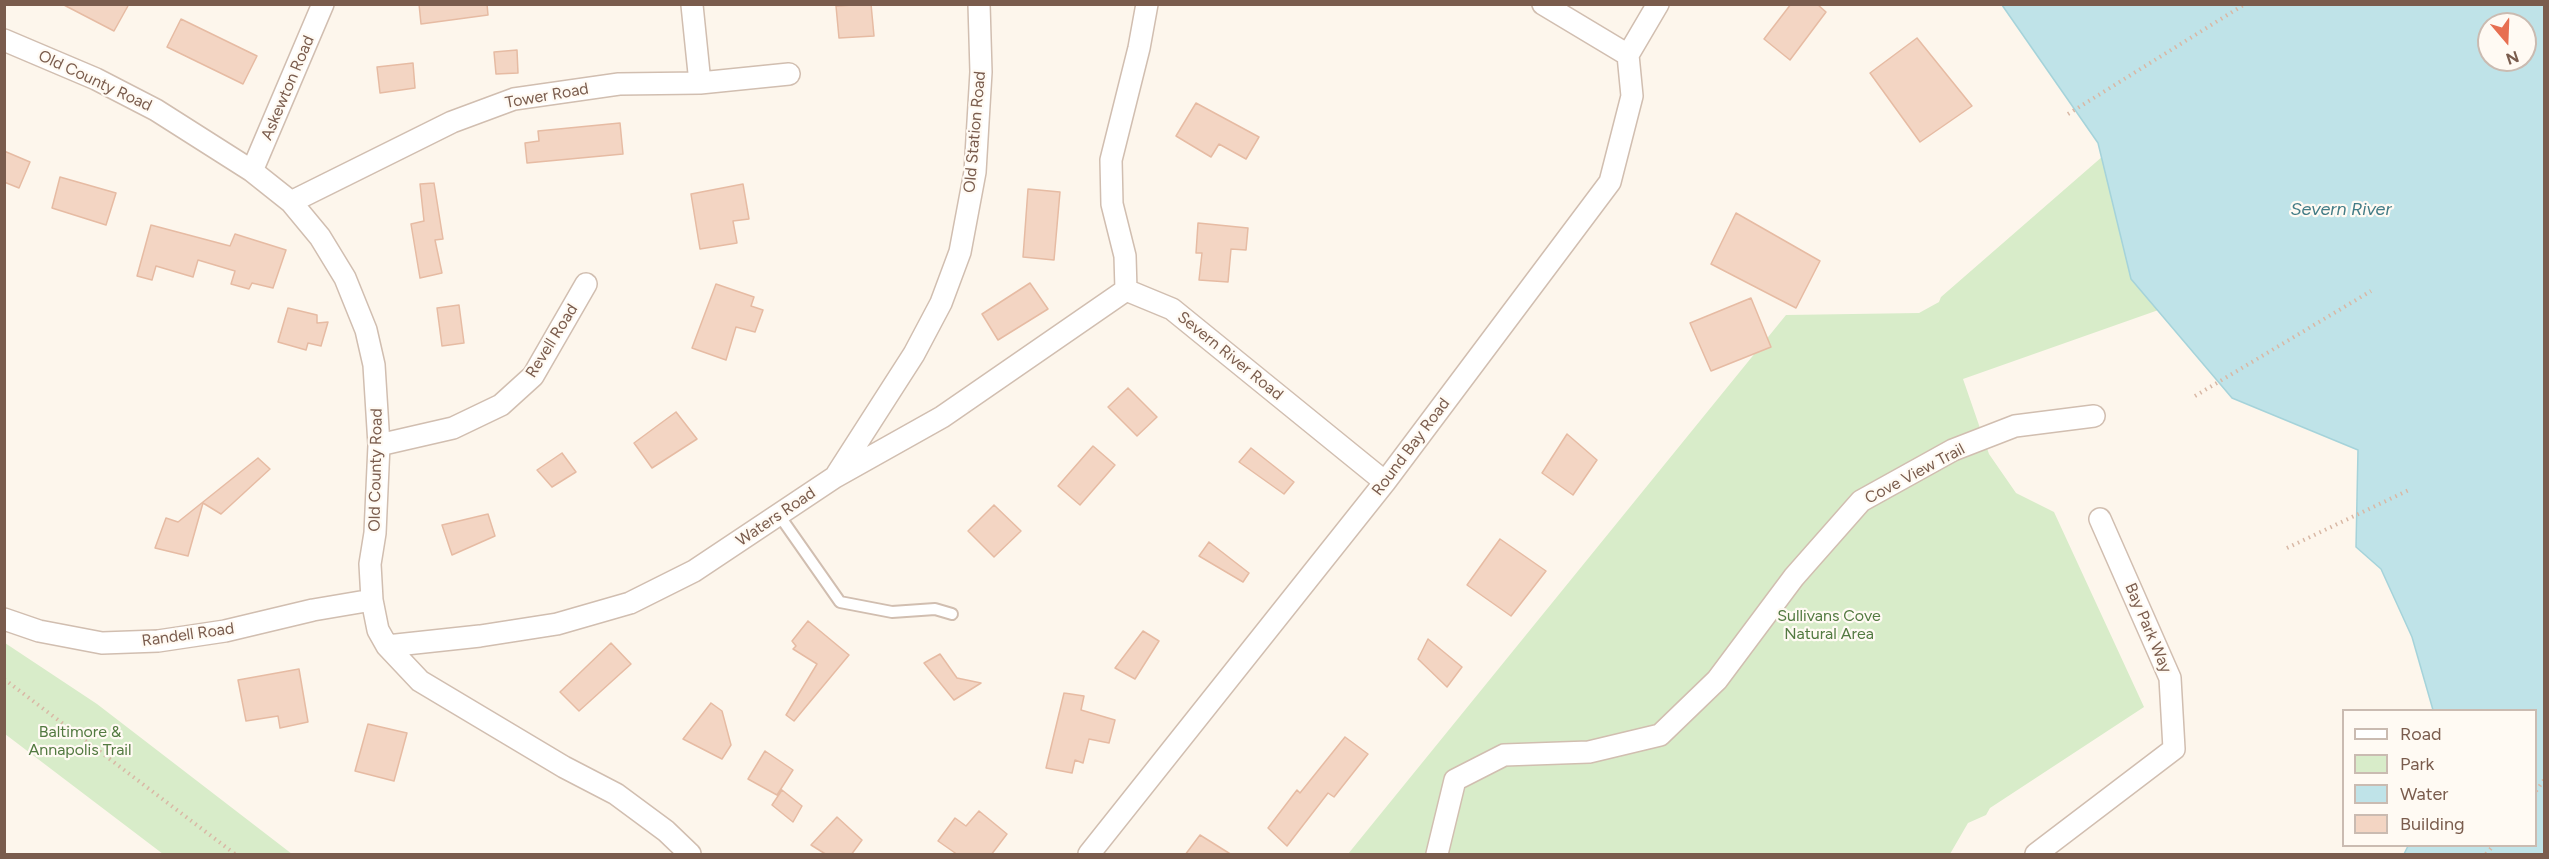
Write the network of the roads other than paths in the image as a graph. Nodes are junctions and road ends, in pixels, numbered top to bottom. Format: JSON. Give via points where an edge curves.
{"nodes":[{"id":1,"x":322,"y":4,"type":"edge"},
{"id":2,"x":979,"y":4,"type":"edge"},
{"id":3,"x":1147,"y":4,"type":"edge"},
{"id":4,"x":1543,"y":4,"type":"edge"},
{"id":5,"x":1658,"y":4,"type":"edge"},
{"id":6,"x":692,"y":5,"type":"edge"},
{"id":7,"x":4,"y":40,"type":"edge"},
{"id":8,"x":1628,"y":55,"type":"junction"},
{"id":9,"x":789,"y":74,"type":"dead end"},
{"id":10,"x":700,"y":83,"type":"junction"},
{"id":11,"x":252,"y":171,"type":"junction"},
{"id":12,"x":291,"y":202,"type":"junction"},
{"id":13,"x":586,"y":284,"type":"dead end"},
{"id":14,"x":1126,"y":290,"type":"junction"},
{"id":15,"x":2094,"y":416,"type":"dead end"},
{"id":16,"x":380,"y":445,"type":"junction"},
{"id":17,"x":835,"y":477,"type":"junction"},
{"id":18,"x":1385,"y":482,"type":"junction"},
{"id":19,"x":778,"y":515,"type":"junction"},
{"id":20,"x":2100,"y":519,"type":"dead end"},
{"id":21,"x":372,"y":600,"type":"junction"},
{"id":22,"x":952,"y":614,"type":"dead end"},
{"id":23,"x":4,"y":619,"type":"edge"},
{"id":24,"x":387,"y":646,"type":"junction"},
{"id":25,"x":690,"y":855,"type":"edge"},
{"id":26,"x":1089,"y":855,"type":"edge"},
{"id":27,"x":1437,"y":855,"type":"edge"},
{"id":28,"x":2036,"y":855,"type":"edge"}],
"edges":[{"from":1,"to":11,"type":"street","name":"Askewton Road"},
{"from":2,"to":17,"type":"street","name":"Old Station Road","via":[[981,72],[975,172],[960,252],[941,303],[914,354]]},
{"from":3,"to":14,"type":"street","via":[[1111,160],[1112,204],[1125,256]]},
{"from":4,"to":8,"type":"street"},
{"from":5,"to":8,"type":"street"},
{"from":6,"to":10,"type":"street"},
{"from":7,"to":11,"type":"street","name":"Old County Road","via":[[96,79],[156,110]]},
{"from":8,"to":18,"type":"street","name":"Round Bay Road","via":[[1632,96],[1610,182]]},
{"from":9,"to":10,"type":"street","name":"Tower Road"},
{"from":10,"to":12,"type":"street","name":"Tower Road","via":[[618,84],[514,99],[452,122]]},
{"from":11,"to":12,"type":"street","name":"Old County Road"},
{"from":12,"to":16,"type":"street","name":"Old County Road","via":[[320,237],[356,299],[374,365]]},
{"from":13,"to":16,"type":"street","name":"Revell Road","via":[[533,376],[501,405],[453,428]]},
{"from":14,"to":17,"type":"street","name":"Waters Road","via":[[942,417]]},
{"from":14,"to":18,"type":"street","name":"Severn River Road","via":[[1172,309]]},
{"from":15,"to":27,"type":"street","name":"Cove View Trail","via":[[2015,426],[1953,450],[1861,501],[1794,577],[1717,680],[1660,735],[1589,752],[1504,756],[1455,780]]},
{"from":16,"to":21,"type":"street","name":"Old County Road","via":[[370,564]]},
{"from":17,"to":19,"type":"street","name":"Waters Road"},
{"from":18,"to":26,"type":"street","name":"Round Bay Road"},
{"from":19,"to":22,"type":"lane","via":[[840,602],[892,612],[935,609]]},
{"from":19,"to":24,"type":"street","name":"Waters Road","via":[[694,571],[630,603],[557,624]]},
{"from":20,"to":28,"type":"street","name":"Bay Park Way","via":[[2170,678],[2174,749]]},
{"from":21,"to":23,"type":"street","name":"Randell Road","via":[[158,641],[102,643],[39,631]]},
{"from":21,"to":24,"type":"street","name":"Old County Road","via":[[378,630]]},
{"from":24,"to":25,"type":"street","name":"Old County Road","via":[[420,681],[616,794],[666,831]]}]}
